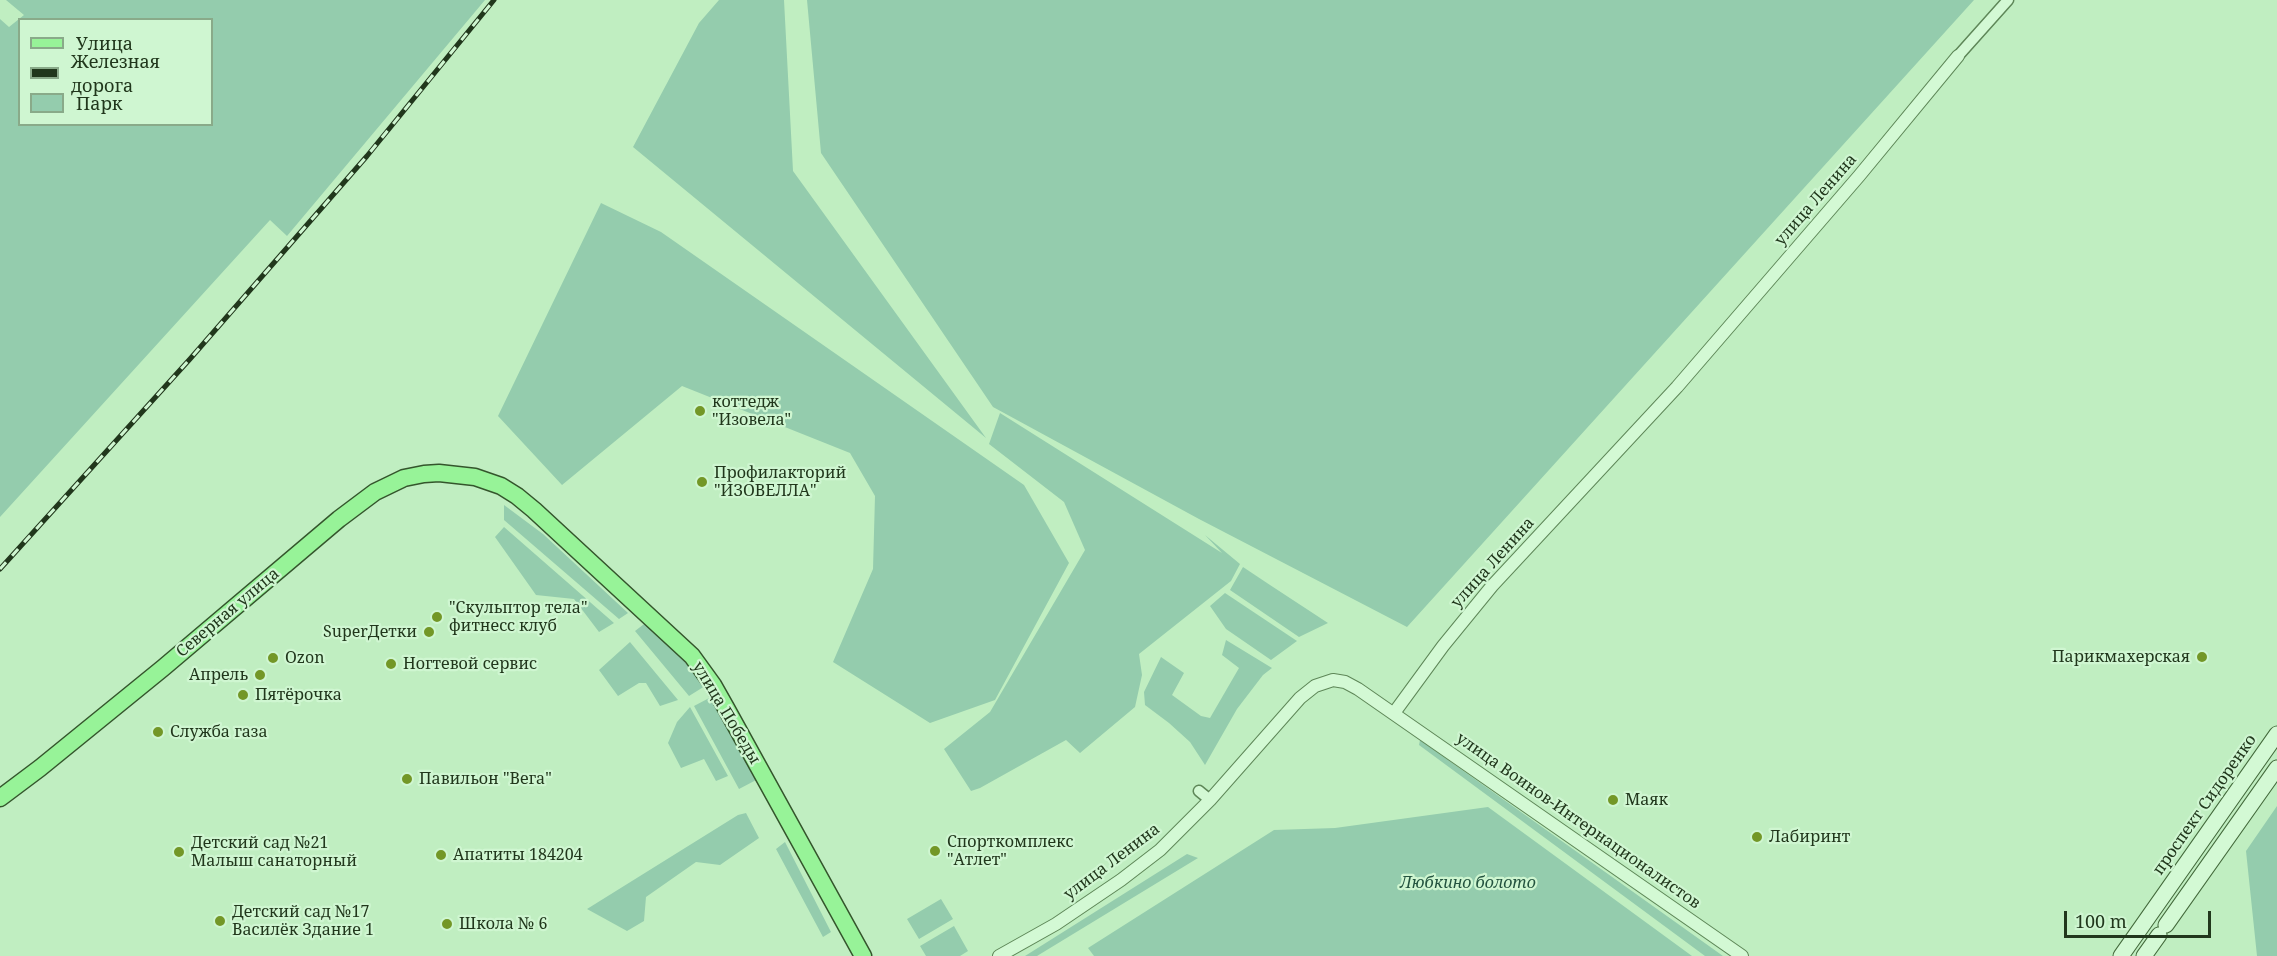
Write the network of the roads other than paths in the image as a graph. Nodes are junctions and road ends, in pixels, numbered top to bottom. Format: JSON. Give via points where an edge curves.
{"nodes":[{"id":1,"x":2008,"y":0,"type":"edge"},
{"id":2,"x":1958,"y":56,"type":"joint"},
{"id":3,"x":475,"y":477,"type":"joint"},
{"id":4,"x":1394,"y":714,"type":"junction"},
{"id":5,"x":2277,"y":734,"type":"edge"},
{"id":6,"x":2277,"y":768,"type":"edge"},
{"id":7,"x":1199,"y":791,"type":"dead end"},
{"id":8,"x":0,"y":798,"type":"edge"},
{"id":9,"x":1210,"y":800,"type":"junction"},
{"id":10,"x":2151,"y":914,"type":"junction"},
{"id":11,"x":2162,"y":930,"type":"junction"},
{"id":12,"x":862,"y":956,"type":"edge"},
{"id":13,"x":999,"y":956,"type":"edge"},
{"id":14,"x":1742,"y":956,"type":"edge"},
{"id":15,"x":2121,"y":956,"type":"edge"},
{"id":16,"x":2144,"y":956,"type":"edge"}],
"edges":[{"from":1,"to":2,"type":"street"},
{"from":2,"to":4,"type":"street","name":"улица Ленина","via":[[1684,378],[1492,586]]},
{"from":3,"to":8,"type":"main road","name":"Северная улица","via":[[424,474],[404,478],[375,492]]},
{"from":3,"to":12,"type":"main road","name":"улица Победы","via":[[518,496],[692,656],[714,686]]},
{"from":4,"to":9,"type":"street","name":"улица Ленина","via":[[1345,682],[1333,680],[1315,686],[1293,705]]},
{"from":4,"to":14,"type":"street","name":"улица Воинов-Интернационалистов"},
{"from":5,"to":10,"type":"main road","name":"проспект Сидоренко"},
{"from":6,"to":11,"type":"main road"},
{"from":7,"to":9,"type":"street"},
{"from":9,"to":13,"type":"street","name":"улица Ленина","via":[[1160,850],[1121,880]]},
{"from":10,"to":11,"type":"street"},
{"from":10,"to":15,"type":"main road","name":"проспект Сидоренко"},
{"from":11,"to":16,"type":"main road"}]}
